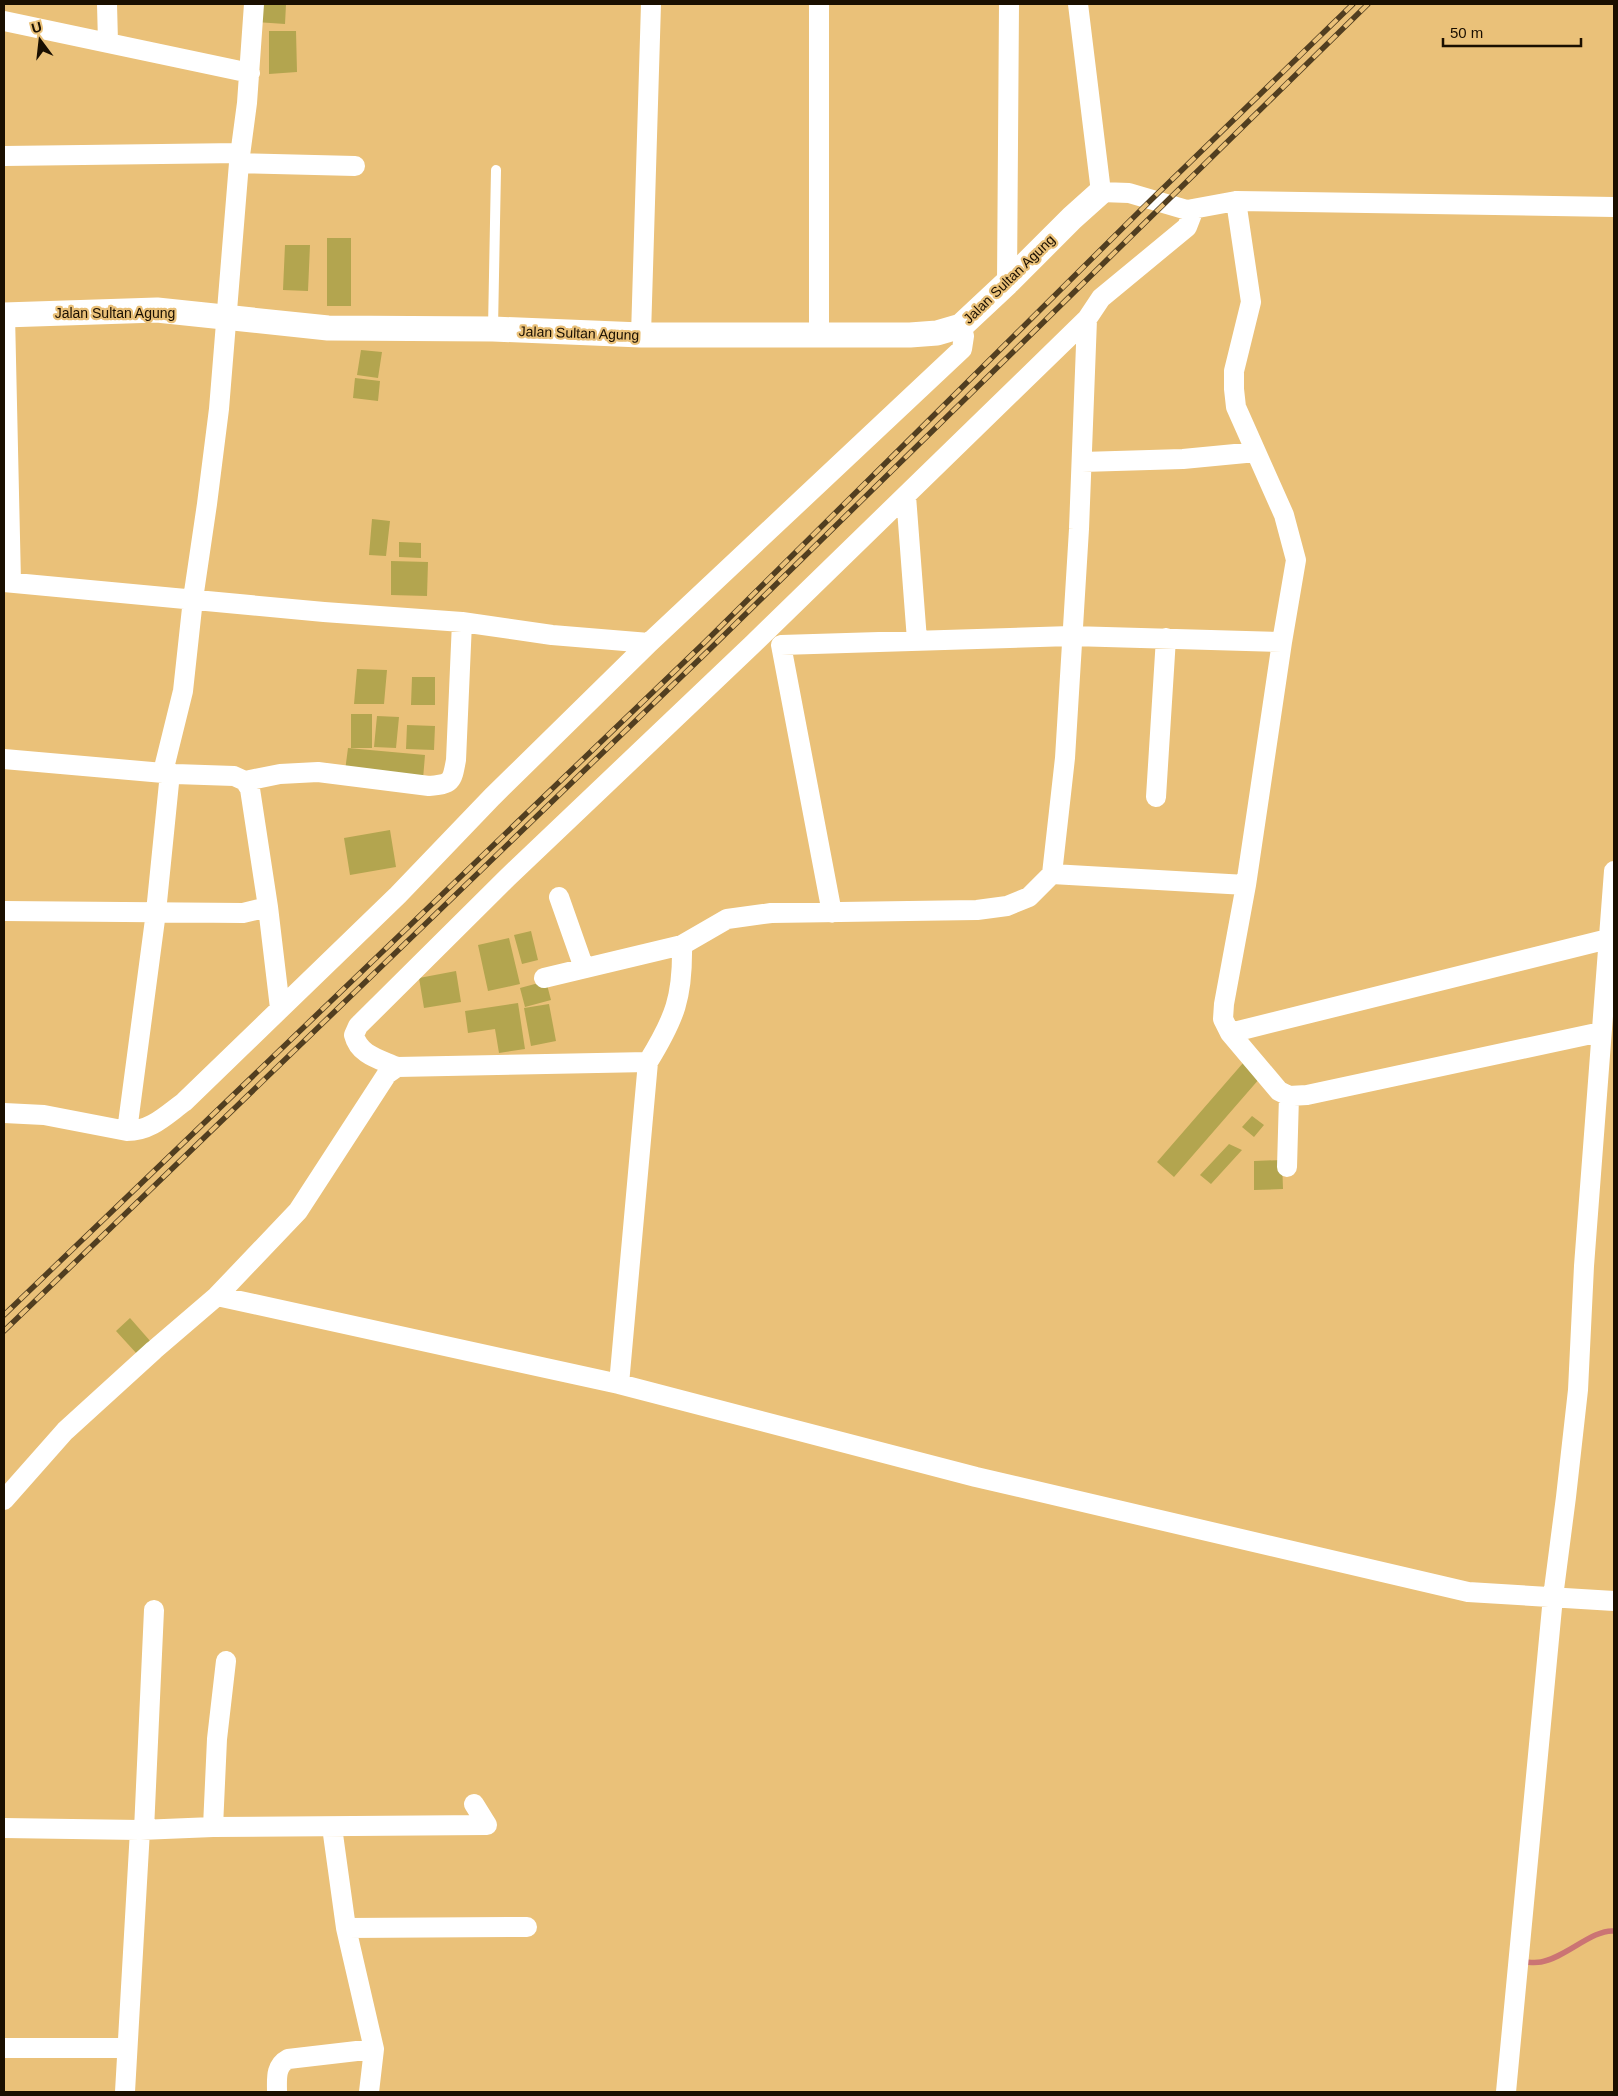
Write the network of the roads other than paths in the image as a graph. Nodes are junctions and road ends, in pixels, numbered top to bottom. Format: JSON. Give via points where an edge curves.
{"nodes":[{"id":1,"x":107,"y":4,"type":"edge"},
{"id":2,"x":254,"y":4,"type":"edge"},
{"id":3,"x":651,"y":4,"type":"edge"},
{"id":4,"x":819,"y":4,"type":"edge"},
{"id":5,"x":1008,"y":4,"type":"edge"},
{"id":6,"x":1078,"y":4,"type":"edge"},
{"id":7,"x":4,"y":21,"type":"edge"},
{"id":8,"x":108,"y":42,"type":"junction"},
{"id":9,"x":250,"y":73,"type":"junction"},
{"id":10,"x":4,"y":156,"type":"edge"},
{"id":11,"x":239,"y":158,"type":"junction"},
{"id":12,"x":355,"y":166,"type":"dead end"},
{"id":13,"x":496,"y":170,"type":"dead end"},
{"id":14,"x":1102,"y":192,"type":"junction"},
{"id":15,"x":1236,"y":201,"type":"junction"},
{"id":16,"x":1614,"y":207,"type":"edge"},
{"id":17,"x":1194,"y":209,"type":"junction"},
{"id":18,"x":1007,"y":282,"type":"junction"},
{"id":19,"x":5,"y":315,"type":"edge"},
{"id":20,"x":227,"y":316,"type":"junction"},
{"id":21,"x":1087,"y":319,"type":"junction"},
{"id":22,"x":960,"y":326,"type":"junction"},
{"id":23,"x":493,"y":329,"type":"junction"},
{"id":24,"x":641,"y":335,"type":"junction"},
{"id":25,"x":819,"y":335,"type":"junction"},
{"id":26,"x":1256,"y":452,"type":"junction"},
{"id":27,"x":1082,"y":462,"type":"junction"},
{"id":28,"x":906,"y":496,"type":"junction"},
{"id":29,"x":7,"y":582,"type":"edge"},
{"id":30,"x":193,"y":599,"type":"junction"},
{"id":31,"x":462,"y":622,"type":"junction"},
{"id":32,"x":1071,"y":636,"type":"junction"},
{"id":33,"x":1166,"y":638,"type":"junction"},
{"id":34,"x":917,"y":640,"type":"junction"},
{"id":35,"x":1282,"y":642,"type":"junction"},
{"id":36,"x":650,"y":643,"type":"junction"},
{"id":37,"x":753,"y":644,"type":"junction"},
{"id":38,"x":782,"y":644,"type":"junction"},
{"id":39,"x":4,"y":758,"type":"edge"},
{"id":40,"x":167,"y":773,"type":"junction"},
{"id":41,"x":245,"y":781,"type":"junction"},
{"id":42,"x":1156,"y":797,"type":"dead end"},
{"id":43,"x":1614,"y":871,"type":"edge"},
{"id":44,"x":1052,"y":874,"type":"junction"},
{"id":45,"x":1246,"y":885,"type":"junction"},
{"id":46,"x":559,"y":897,"type":"dead end"},
{"id":47,"x":268,"y":907,"type":"junction"},
{"id":48,"x":4,"y":911,"type":"edge"},
{"id":49,"x":156,"y":912,"type":"junction"},
{"id":50,"x":832,"y":913,"type":"junction"},
{"id":51,"x":1608,"y":940,"type":"junction"},
{"id":52,"x":682,"y":945,"type":"junction"},
{"id":53,"x":584,"y":968,"type":"junction"},
{"id":54,"x":544,"y":978,"type":"dead end"},
{"id":55,"x":280,"y":1008,"type":"junction"},
{"id":56,"x":1601,"y":1032,"type":"junction"},
{"id":57,"x":1230,"y":1033,"type":"junction"},
{"id":58,"x":648,"y":1062,"type":"junction"},
{"id":59,"x":397,"y":1067,"type":"junction"},
{"id":60,"x":1289,"y":1096,"type":"junction"},
{"id":61,"x":4,"y":1113,"type":"edge"},
{"id":62,"x":127,"y":1132,"type":"junction"},
{"id":63,"x":1288,"y":1167,"type":"dead end"},
{"id":64,"x":217,"y":1296,"type":"junction"},
{"id":65,"x":619,"y":1384,"type":"junction"},
{"id":66,"x":4,"y":1500,"type":"edge"},
{"id":67,"x":1553,"y":1597,"type":"junction"},
{"id":68,"x":1614,"y":1601,"type":"edge"},
{"id":69,"x":154,"y":1610,"type":"dead end"},
{"id":70,"x":226,"y":1661,"type":"dead end"},
{"id":71,"x":474,"y":1804,"type":"dead end"},
{"id":72,"x":213,"y":1827,"type":"junction"},
{"id":73,"x":332,"y":1827,"type":"junction"},
{"id":74,"x":4,"y":1828,"type":"edge"},
{"id":75,"x":142,"y":1830,"type":"junction"},
{"id":76,"x":527,"y":1927,"type":"dead end"},
{"id":77,"x":346,"y":1928,"type":"junction"},
{"id":78,"x":4,"y":2048,"type":"edge"},
{"id":79,"x":126,"y":2048,"type":"junction"},
{"id":80,"x":374,"y":2049,"type":"junction"},
{"id":81,"x":124,"y":2092,"type":"edge"},
{"id":82,"x":277,"y":2092,"type":"edge"},
{"id":83,"x":369,"y":2092,"type":"edge"},
{"id":84,"x":1506,"y":2092,"type":"edge"}],
"edges":[{"from":1,"to":8,"type":"street"},
{"from":2,"to":9,"type":"street"},
{"from":3,"to":24,"type":"street"},
{"from":4,"to":25,"type":"street"},
{"from":5,"to":18,"type":"street"},
{"from":6,"to":14,"type":"street"},
{"from":7,"to":8,"type":"street"},
{"from":8,"to":9,"type":"street"},
{"from":9,"to":11,"type":"street"},
{"from":10,"to":11,"type":"street"},
{"from":11,"to":12,"type":"street"},
{"from":11,"to":20,"type":"street"},
{"from":13,"to":23,"type":"lane"},
{"from":14,"to":17,"type":"street","via":[[1129,193],[1187,210]]},
{"from":14,"to":18,"type":"street","name":"Jalan Sultan Agung"},
{"from":15,"to":16,"type":"street"},
{"from":15,"to":17,"type":"street"},
{"from":15,"to":26,"type":"street","via":[[1251,302],[1234,370],[1234,389],[1236,407]]},
{"from":17,"to":21,"type":"street","via":[[1187,227],[1101,298]]},
{"from":18,"to":22,"type":"street","name":"Jalan Sultan Agung"},
{"from":19,"to":20,"type":"street","name":"Jalan Sultan Agung","via":[[157,310]]},
{"from":19,"to":29,"type":"street"},
{"from":20,"to":23,"type":"street","name":"Jalan Sultan Agung","via":[[328,328]]},
{"from":20,"to":30,"type":"street","via":[[207,504]]},
{"from":21,"to":27,"type":"street"},
{"from":21,"to":28,"type":"street"},
{"from":22,"to":25,"type":"street","name":"Jalan Sultan Agung","via":[[937,333],[910,335]]},
{"from":22,"to":36,"type":"street","via":[[964,336],[962,349]]},
{"from":23,"to":24,"type":"street","name":"Jalan Sultan Agung"},
{"from":24,"to":25,"type":"street","name":"Jalan Sultan Agung"},
{"from":26,"to":27,"type":"street","via":[[1183,459]]},
{"from":26,"to":35,"type":"street","via":[[1284,515],[1296,560]]},
{"from":27,"to":32,"type":"street"},
{"from":28,"to":34,"type":"street"},
{"from":28,"to":37,"type":"street"},
{"from":29,"to":30,"type":"street"},
{"from":30,"to":31,"type":"street"},
{"from":30,"to":40,"type":"street","via":[[183,691]]},
{"from":31,"to":36,"type":"street","via":[[552,635]]},
{"from":31,"to":41,"type":"street","via":[[456,760],[453,778],[446,784],[429,786],[318,772],[280,774]]},
{"from":32,"to":33,"type":"street"},
{"from":32,"to":34,"type":"street"},
{"from":32,"to":44,"type":"street","via":[[1065,758]]},
{"from":33,"to":35,"type":"street"},
{"from":33,"to":42,"type":"street"},
{"from":34,"to":38,"type":"street"},
{"from":35,"to":45,"type":"street"},
{"from":36,"to":55,"type":"street"},
{"from":37,"to":38,"type":"street"},
{"from":37,"to":59,"type":"street","via":[[507,878],[358,1026],[354,1035],[357,1045],[368,1054]]},
{"from":38,"to":50,"type":"street"},
{"from":39,"to":40,"type":"street"},
{"from":40,"to":41,"type":"street","via":[[234,776]]},
{"from":40,"to":49,"type":"street"},
{"from":41,"to":47,"type":"street","via":[[250,789]]},
{"from":43,"to":51,"type":"street"},
{"from":44,"to":45,"type":"street"},
{"from":44,"to":50,"type":"street","via":[[1029,897],[1007,906],[977,910]]},
{"from":45,"to":57,"type":"street","via":[[1223,1012]]},
{"from":46,"to":53,"type":"street"},
{"from":47,"to":49,"type":"street","via":[[243,913]]},
{"from":47,"to":55,"type":"street"},
{"from":48,"to":49,"type":"street"},
{"from":49,"to":62,"type":"street"},
{"from":50,"to":52,"type":"street","via":[[771,913],[727,920]]},
{"from":51,"to":56,"type":"street"},
{"from":51,"to":57,"type":"street"},
{"from":52,"to":53,"type":"street"},
{"from":52,"to":58,"type":"street","via":[[677,1007]]},
{"from":53,"to":54,"type":"street"},
{"from":55,"to":62,"type":"street","via":[[184,1102],[140,1131]]},
{"from":56,"to":60,"type":"street","via":[[1307,1096]]},
{"from":56,"to":67,"type":"street","via":[[1578,1390]]},
{"from":57,"to":60,"type":"street","via":[[1279,1091]]},
{"from":58,"to":59,"type":"street"},
{"from":58,"to":65,"type":"street"},
{"from":59,"to":64,"type":"street","via":[[387,1074],[298,1211]]},
{"from":60,"to":63,"type":"street"},
{"from":61,"to":62,"type":"street","via":[[44,1114]]},
{"from":64,"to":65,"type":"street"},
{"from":64,"to":66,"type":"street","via":[[65,1431]]},
{"from":65,"to":67,"type":"street","via":[[976,1477],[1458,1589]]},
{"from":67,"to":68,"type":"street"},
{"from":67,"to":84,"type":"street"},
{"from":69,"to":75,"type":"street"},
{"from":70,"to":72,"type":"street","via":[[217,1739]]},
{"from":71,"to":73,"type":"street","via":[[487,1825]]},
{"from":72,"to":73,"type":"street"},
{"from":72,"to":75,"type":"street"},
{"from":73,"to":77,"type":"street"},
{"from":74,"to":75,"type":"street"},
{"from":75,"to":79,"type":"street"},
{"from":76,"to":77,"type":"street"},
{"from":77,"to":80,"type":"street"},
{"from":78,"to":79,"type":"street"},
{"from":79,"to":81,"type":"street"},
{"from":80,"to":82,"type":"street","via":[[288,2059],[278,2070]]},
{"from":80,"to":83,"type":"street"}]}
